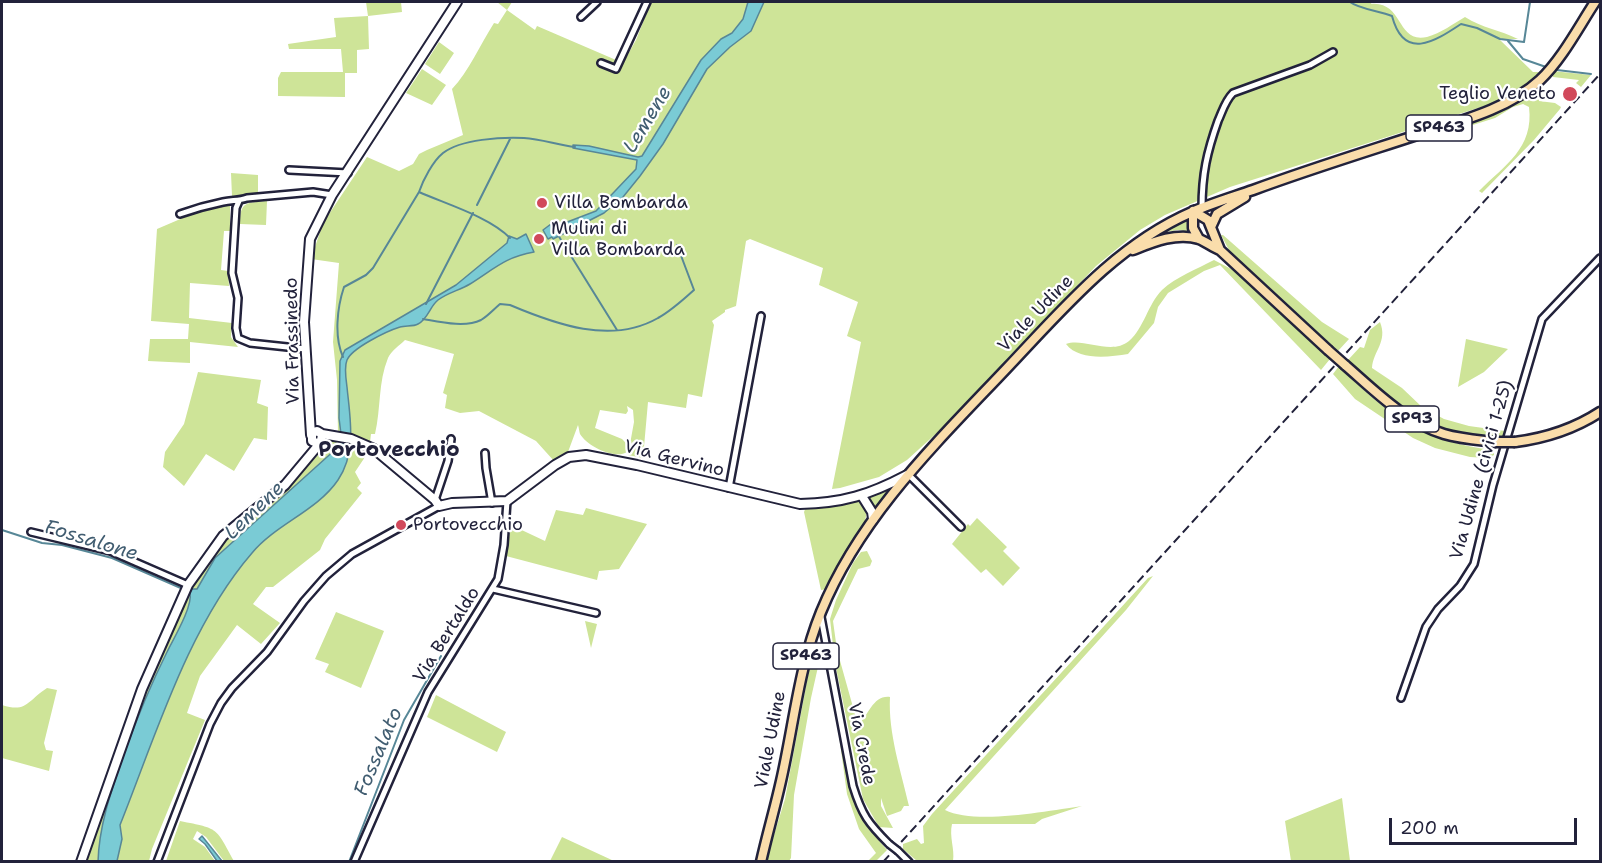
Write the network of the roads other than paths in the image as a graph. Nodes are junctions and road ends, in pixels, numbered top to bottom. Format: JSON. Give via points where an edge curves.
{"nodes":[{"id":1,"x":457,"y":2,"type":"edge"},
{"id":2,"x":597,"y":2,"type":"edge"},
{"id":3,"x":647,"y":2,"type":"edge"},
{"id":4,"x":1595,"y":2,"type":"edge"},
{"id":5,"x":581,"y":16,"type":"dead end"},
{"id":6,"x":1333,"y":52,"type":"dead end"},
{"id":7,"x":601,"y":63,"type":"dead end"},
{"id":8,"x":289,"y":170,"type":"dead end"},
{"id":9,"x":348,"y":173,"type":"junction"},
{"id":10,"x":1269,"y":184,"type":"junction"},
{"id":11,"x":332,"y":195,"type":"junction"},
{"id":12,"x":239,"y":201,"type":"junction"},
{"id":13,"x":1202,"y":208,"type":"junction"},
{"id":14,"x":1193,"y":211,"type":"junction"},
{"id":15,"x":180,"y":214,"type":"dead end"},
{"id":16,"x":1211,"y":227,"type":"junction"},
{"id":17,"x":1199,"y":240,"type":"junction"},
{"id":18,"x":1220,"y":250,"type":"junction"},
{"id":19,"x":1122,"y":254,"type":"junction"},
{"id":20,"x":1600,"y":258,"type":"edge"},
{"id":21,"x":761,"y":316,"type":"dead end"},
{"id":22,"x":306,"y":349,"type":"junction"},
{"id":23,"x":1600,"y":412,"type":"edge"},
{"id":24,"x":310,"y":420,"type":"junction"},
{"id":25,"x":311,"y":437,"type":"junction"},
{"id":26,"x":321,"y":437,"type":"junction"},
{"id":27,"x":451,"y":439,"type":"dead end"},
{"id":28,"x":485,"y":453,"type":"dead end"},
{"id":29,"x":310,"y":454,"type":"junction"},
{"id":30,"x":909,"y":475,"type":"junction"},
{"id":31,"x":729,"y":488,"type":"junction"},
{"id":32,"x":862,"y":496,"type":"junction"},
{"id":33,"x":437,"y":503,"type":"junction"},
{"id":34,"x":492,"y":503,"type":"junction"},
{"id":35,"x":507,"y":503,"type":"junction"},
{"id":36,"x":873,"y":519,"type":"junction"},
{"id":37,"x":961,"y":527,"type":"dead end"},
{"id":38,"x":31,"y":532,"type":"dead end"},
{"id":39,"x":493,"y":589,"type":"junction"},
{"id":40,"x":187,"y":590,"type":"junction"},
{"id":41,"x":596,"y":613,"type":"dead end"},
{"id":42,"x":820,"y":614,"type":"junction"},
{"id":43,"x":1401,"y":698,"type":"dead end"},
{"id":44,"x":81,"y":861,"type":"edge"},
{"id":45,"x":157,"y":861,"type":"edge"},
{"id":46,"x":354,"y":861,"type":"edge"},
{"id":47,"x":760,"y":861,"type":"edge"},
{"id":48,"x":909,"y":861,"type":"edge"}],
"edges":[{"from":1,"to":9,"type":"street","name":"Via Frassinedo"},
{"from":2,"to":5,"type":"street"},
{"from":3,"to":7,"type":"street","via":[[616,69]]},
{"from":4,"to":10,"type":"main road","name":"Viale Udine","number":"SP463","via":[[1540,80],[1512,100]]},
{"from":6,"to":13,"type":"street","via":[[1310,65],[1233,93],[1226,100],[1206,158]]},
{"from":8,"to":9,"type":"street"},
{"from":9,"to":11,"type":"street","name":"Via Frassinedo"},
{"from":10,"to":13,"type":"main road","name":"Viale Udine","number":"SP463"},
{"from":10,"to":16,"type":"main road","via":[[1217,214]]},
{"from":11,"to":12,"type":"street","via":[[313,192]]},
{"from":11,"to":22,"type":"street","name":"Via Frassinedo","via":[[312,231],[308,247]]},
{"from":12,"to":15,"type":"street"},
{"from":12,"to":22,"type":"street","via":[[232,273],[238,298],[238,338],[250,343]]},
{"from":13,"to":14,"type":"main road","name":"Viale Udine","number":"SP463"},
{"from":14,"to":16,"type":"main road","number":"SP93","via":[[1209,220]]},
{"from":14,"to":17,"type":"main road","via":[[1193,228]]},
{"from":14,"to":19,"type":"main road","name":"Viale Udine","number":"SP463","via":[[1149,234]]},
{"from":16,"to":18,"type":"main road","number":"SP93"},
{"from":17,"to":18,"type":"main road","number":"SP93"},
{"from":17,"to":19,"type":"main road","number":"SP93","via":[[1172,238]]},
{"from":18,"to":23,"type":"main road","number":"SP93","bridge":true,"via":[[1379,395],[1422,425],[1467,439],[1515,442],[1564,431]]},
{"from":19,"to":30,"type":"main road","name":"Viale Udine","number":"SP463","via":[[1089,282]]},
{"from":20,"to":43,"type":"street","name":"Via Udine (civici 1-25)","via":[[1542,319],[1474,564],[1426,627]]},
{"from":21,"to":31,"type":"street"},
{"from":22,"to":24,"type":"street","name":"Via Frassinedo"},
{"from":24,"to":25,"type":"street","name":"Via Frassinedo"},
{"from":24,"to":26,"type":"street"},
{"from":25,"to":26,"type":"street","via":[[315,431]]},
{"from":25,"to":29,"type":"street","name":"Via Frassinedo"},
{"from":26,"to":29,"type":"street"},
{"from":26,"to":33,"type":"street","via":[[337,436],[374,449]]},
{"from":27,"to":33,"type":"street"},
{"from":28,"to":34,"type":"street"},
{"from":29,"to":40,"type":"street","via":[[285,485],[223,536]]},
{"from":30,"to":32,"type":"street","name":"Via Gervino"},
{"from":30,"to":36,"type":"main road","name":"Viale Udine","number":"SP463"},
{"from":30,"to":37,"type":"street"},
{"from":31,"to":32,"type":"street","name":"Via Gervino","via":[[800,504],[827,504]]},
{"from":31,"to":35,"type":"street","name":"Via Gervino","via":[[586,455],[555,465]]},
{"from":32,"to":36,"type":"street"},
{"from":33,"to":34,"type":"street","name":"Via Gervino"},
{"from":33,"to":45,"type":"street","via":[[352,554],[326,576],[221,703]]},
{"from":34,"to":35,"type":"street","name":"Via Gervino"},
{"from":35,"to":39,"type":"street","name":"Via Bertaldo","via":[[498,579]]},
{"from":36,"to":42,"type":"main road","name":"Viale Udine","number":"SP463","via":[[835,580]]},
{"from":38,"to":40,"type":"street","via":[[110,551]]},
{"from":39,"to":41,"type":"street","name":"Via Bertaldo"},
{"from":39,"to":46,"type":"street","name":"Via Bertaldo","via":[[428,692]]},
{"from":40,"to":44,"type":"street","via":[[142,689]]},
{"from":42,"to":47,"type":"main road","name":"Viale Udine","number":"SP463","via":[[799,686],[781,781]]},
{"from":42,"to":48,"type":"street","name":"Via Crede","bridge":true,"via":[[860,808],[868,823]]}]}
